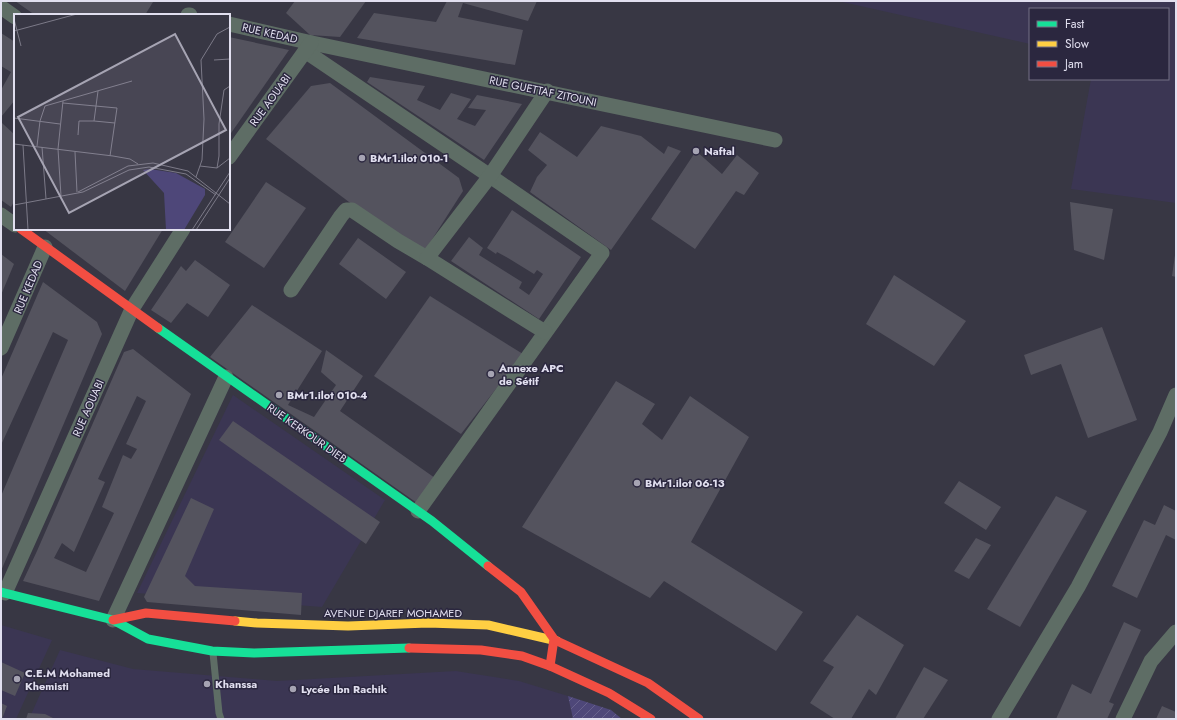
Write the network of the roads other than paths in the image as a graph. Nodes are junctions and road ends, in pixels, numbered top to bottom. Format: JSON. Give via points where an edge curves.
{"nodes":[{"id":1,"x":1,"y":7,"type":"edge"},
{"id":2,"x":14,"y":17,"type":"edge"},
{"id":3,"x":230,"y":24,"type":"edge"},
{"id":4,"x":309,"y":47,"type":"junction"},
{"id":5,"x":546,"y":91,"type":"junction"},
{"id":6,"x":774,"y":140,"type":"dead end"},
{"id":7,"x":230,"y":156,"type":"edge"},
{"id":8,"x":490,"y":176,"type":"junction"},
{"id":9,"x":1,"y":215,"type":"edge"},
{"id":10,"x":14,"y":224,"type":"edge"},
{"id":11,"x":22,"y":230,"type":"edge"},
{"id":12,"x":182,"y":230,"type":"edge"},
{"id":13,"x":45,"y":247,"type":"junction"},
{"id":14,"x":428,"y":258,"type":"junction"},
{"id":15,"x":291,"y":290,"type":"dead end"},
{"id":16,"x":132,"y":309,"type":"junction"},
{"id":17,"x":545,"y":332,"type":"junction"},
{"id":18,"x":1,"y":348,"type":"edge"},
{"id":19,"x":226,"y":377,"type":"junction"},
{"id":20,"x":1176,"y":395,"type":"edge"},
{"id":21,"x":418,"y":511,"type":"junction"},
{"id":22,"x":3,"y":592,"type":"edge"},
{"id":23,"x":113,"y":620,"type":"junction"},
{"id":24,"x":1176,"y":632,"type":"edge"},
{"id":25,"x":554,"y":639,"type":"junction"},
{"id":26,"x":212,"y":651,"type":"junction"},
{"id":27,"x":550,"y":666,"type":"junction"},
{"id":28,"x":221,"y":719,"type":"edge"},
{"id":29,"x":651,"y":719,"type":"edge"},
{"id":30,"x":700,"y":719,"type":"edge"},
{"id":31,"x":999,"y":719,"type":"edge"},
{"id":32,"x":1123,"y":719,"type":"edge"}],
"edges":[{"from":1,"to":2,"type":"street"},
{"from":3,"to":4,"type":"street","name":"RUE KEDAD"},
{"from":4,"to":5,"type":"street","name":"RUE GUETTAF ZITOUNI"},
{"from":4,"to":7,"type":"street","name":"RUE AOUABI"},
{"from":4,"to":8,"type":"street"},
{"from":5,"to":6,"type":"street","name":"RUE GUETTAF ZITOUNI"},
{"from":5,"to":8,"type":"street"},
{"from":8,"to":14,"type":"street"},
{"from":8,"to":17,"type":"street","via":[[602,254]]},
{"from":9,"to":10,"type":"street"},
{"from":11,"to":13,"type":"street","name":"RUE KERKOUR DIEB"},
{"from":12,"to":16,"type":"street","name":"RUE AOUABI"},
{"from":13,"to":16,"type":"street","name":"RUE KERKOUR DIEB"},
{"from":13,"to":18,"type":"street","name":"RUE KEDAD"},
{"from":14,"to":15,"type":"street","via":[[352,210],[346,210]]},
{"from":14,"to":17,"type":"street"},
{"from":16,"to":19,"type":"street","name":"RUE KERKOUR DIEB"},
{"from":16,"to":22,"type":"street","name":"RUE AOUABI"},
{"from":17,"to":21,"type":"street"},
{"from":19,"to":21,"type":"street","name":"RUE KERKOUR DIEB"},
{"from":19,"to":23,"type":"street"},
{"from":20,"to":31,"type":"street","via":[[1160,432],[1078,588]]},
{"from":21,"to":25,"type":"street","name":"RUE KERKOUR DIEB","via":[[521,592]]},
{"from":22,"to":23,"type":"street"},
{"from":23,"to":25,"type":"street","name":"AVENUE DJAREF MOHAMED","via":[[146,613],[257,623],[348,626],[428,623],[488,625]]},
{"from":23,"to":26,"type":"street","via":[[148,638]]},
{"from":24,"to":32,"type":"street","via":[[1151,661]]},
{"from":25,"to":27,"type":"street"},
{"from":25,"to":30,"type":"street","name":"AVENUE DJAREF MOHAMED","via":[[648,683]]},
{"from":26,"to":27,"type":"street","via":[[254,653],[414,648],[481,650],[522,656]]},
{"from":26,"to":28,"type":"lane"},
{"from":27,"to":29,"type":"street","via":[[609,693]]}]}
